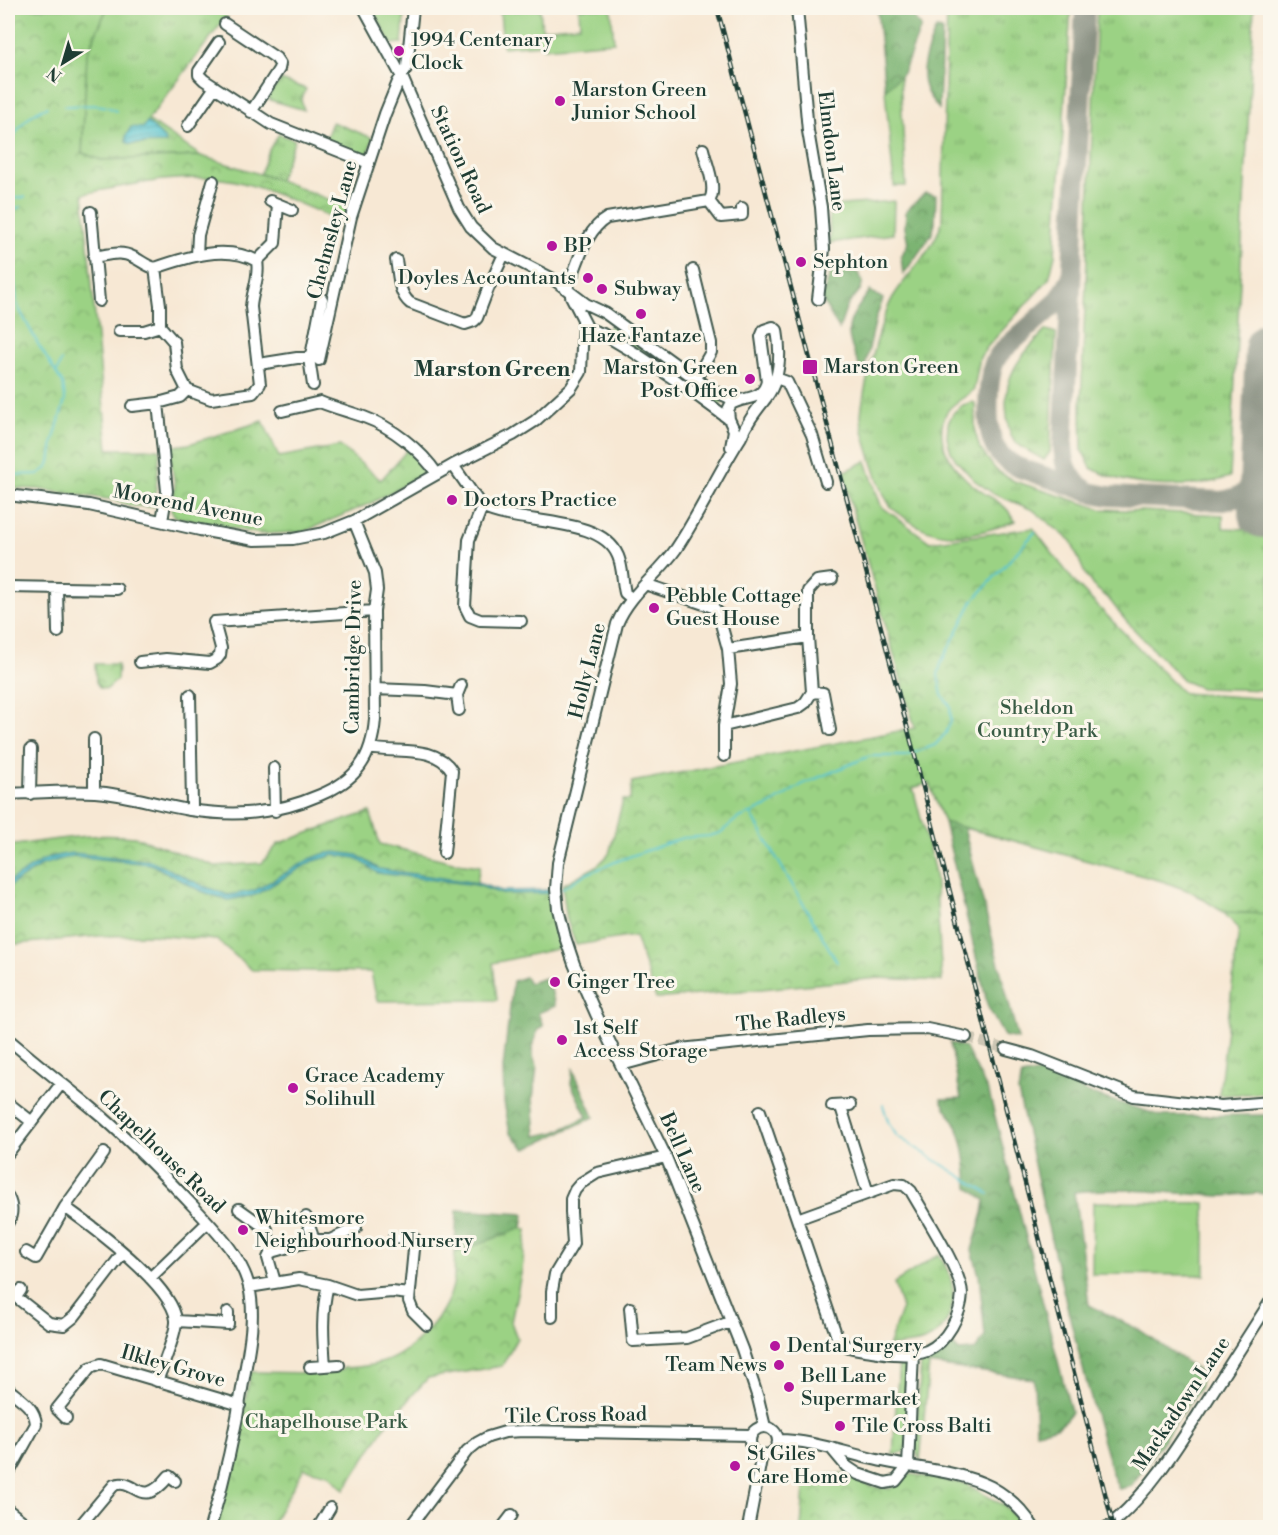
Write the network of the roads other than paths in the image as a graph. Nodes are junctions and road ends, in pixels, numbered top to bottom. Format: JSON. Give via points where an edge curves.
{"nodes":[{"id":1,"x":364,"y":8,"type":"edge"},
{"id":2,"x":413,"y":8,"type":"edge"},
{"id":3,"x":797,"y":8,"type":"edge"},
{"id":4,"x":225,"y":24,"type":"dead end"},
{"id":5,"x":219,"y":42,"type":"dead end"},
{"id":6,"x":402,"y":77,"type":"junction"},
{"id":7,"x":215,"y":87,"type":"junction"},
{"id":8,"x":251,"y":112,"type":"junction"},
{"id":9,"x":188,"y":126,"type":"dead end"},
{"id":10,"x":703,"y":149,"type":"dead end"},
{"id":11,"x":369,"y":163,"type":"junction"},
{"id":12,"x":209,"y":186,"type":"dead end"},
{"id":13,"x":709,"y":201,"type":"junction"},
{"id":14,"x":742,"y":208,"type":"dead end"},
{"id":15,"x":292,"y":210,"type":"dead end"},
{"id":16,"x":91,"y":212,"type":"dead end"},
{"id":17,"x":504,"y":254,"type":"junction"},
{"id":18,"x":197,"y":255,"type":"junction"},
{"id":19,"x":94,"y":257,"type":"junction"},
{"id":20,"x":396,"y":260,"type":"dead end"},
{"id":21,"x":257,"y":261,"type":"junction"},
{"id":22,"x":155,"y":268,"type":"junction"},
{"id":23,"x":693,"y":270,"type":"dead end"},
{"id":24,"x":567,"y":288,"type":"junction"},
{"id":25,"x":818,"y":298,"type":"dead end"},
{"id":26,"x":322,"y":299,"type":"dead end"},
{"id":27,"x":99,"y":302,"type":"dead end"},
{"id":28,"x":600,"y":311,"type":"junction"},
{"id":29,"x":583,"y":321,"type":"junction"},
{"id":30,"x":160,"y":326,"type":"junction"},
{"id":31,"x":119,"y":332,"type":"dead end"},
{"id":32,"x":598,"y":332,"type":"junction"},
{"id":33,"x":583,"y":354,"type":"junction"},
{"id":34,"x":314,"y":359,"type":"junction"},
{"id":35,"x":259,"y":364,"type":"junction"},
{"id":36,"x":776,"y":378,"type":"junction"},
{"id":37,"x":696,"y":380,"type":"junction"},
{"id":38,"x":313,"y":385,"type":"dead end"},
{"id":39,"x":187,"y":390,"type":"junction"},
{"id":40,"x":738,"y":401,"type":"junction"},
{"id":41,"x":158,"y":403,"type":"junction"},
{"id":42,"x":132,"y":406,"type":"dead end"},
{"id":43,"x":282,"y":411,"type":"dead end"},
{"id":44,"x":749,"y":419,"type":"junction"},
{"id":45,"x":731,"y":421,"type":"junction"},
{"id":46,"x":729,"y":456,"type":"junction"},
{"id":47,"x":453,"y":465,"type":"junction"},
{"id":48,"x":437,"y":474,"type":"junction"},
{"id":49,"x":826,"y":482,"type":"dead end"},
{"id":50,"x":8,"y":495,"type":"edge"},
{"id":51,"x":482,"y":507,"type":"junction"},
{"id":52,"x":162,"y":520,"type":"junction"},
{"id":53,"x":354,"y":521,"type":"junction"},
{"id":54,"x":832,"y":579,"type":"dead end"},
{"id":55,"x":645,"y":584,"type":"junction"},
{"id":56,"x":8,"y":587,"type":"edge"},
{"id":57,"x":57,"y":589,"type":"junction"},
{"id":58,"x":117,"y":589,"type":"dead end"},
{"id":59,"x":631,"y":598,"type":"junction"},
{"id":60,"x":374,"y":611,"type":"junction"},
{"id":61,"x":521,"y":621,"type":"dead end"},
{"id":62,"x":58,"y":632,"type":"dead end"},
{"id":63,"x":808,"y":637,"type":"junction"},
{"id":64,"x":728,"y":649,"type":"junction"},
{"id":65,"x":140,"y":662,"type":"dead end"},
{"id":66,"x":375,"y":689,"type":"junction"},
{"id":67,"x":812,"y":692,"type":"junction"},
{"id":68,"x":190,"y":695,"type":"dead end"},
{"id":69,"x":459,"y":710,"type":"dead end"},
{"id":70,"x":724,"y":726,"type":"junction"},
{"id":71,"x":830,"y":730,"type":"dead end"},
{"id":72,"x":94,"y":739,"type":"dead end"},
{"id":73,"x":370,"y":748,"type":"junction"},
{"id":74,"x":31,"y":749,"type":"dead end"},
{"id":75,"x":724,"y":756,"type":"dead end"},
{"id":76,"x":274,"y":768,"type":"dead end"},
{"id":77,"x":94,"y":792,"type":"junction"},
{"id":78,"x":8,"y":794,"type":"edge"},
{"id":79,"x":30,"y":794,"type":"junction"},
{"id":80,"x":189,"y":810,"type":"junction"},
{"id":81,"x":275,"y":811,"type":"junction"},
{"id":82,"x":444,"y":853,"type":"dead end"},
{"id":83,"x":556,"y":894,"type":"joint"},
{"id":84,"x":966,"y":1037,"type":"tunnel mouth"},
{"id":85,"x":8,"y":1039,"type":"edge"},
{"id":86,"x":1006,"y":1048,"type":"tunnel mouth"},
{"id":87,"x":621,"y":1065,"type":"junction"},
{"id":88,"x":61,"y":1084,"type":"junction"},
{"id":89,"x":1270,"y":1102,"type":"edge"},
{"id":90,"x":8,"y":1103,"type":"edge"},
{"id":91,"x":841,"y":1106,"type":"dead end"},
{"id":92,"x":760,"y":1111,"type":"dead end"},
{"id":93,"x":32,"y":1122,"type":"junction"},
{"id":94,"x":104,"y":1153,"type":"dead end"},
{"id":95,"x":8,"y":1154,"type":"edge"},
{"id":96,"x":666,"y":1157,"type":"junction"},
{"id":97,"x":868,"y":1193,"type":"junction"},
{"id":98,"x":8,"y":1197,"type":"edge"},
{"id":99,"x":65,"y":1207,"type":"junction"},
{"id":100,"x":239,"y":1209,"type":"dead end"},
{"id":101,"x":306,"y":1218,"type":"dead end"},
{"id":102,"x":797,"y":1219,"type":"junction"},
{"id":103,"x":8,"y":1222,"type":"edge"},
{"id":104,"x":208,"y":1222,"type":"junction"},
{"id":105,"x":357,"y":1228,"type":"dead end"},
{"id":106,"x":394,"y":1237,"type":"dead end"},
{"id":107,"x":314,"y":1240,"type":"junction"},
{"id":108,"x":26,"y":1252,"type":"dead end"},
{"id":109,"x":271,"y":1252,"type":"junction"},
{"id":110,"x":123,"y":1253,"type":"junction"},
{"id":111,"x":150,"y":1278,"type":"junction"},
{"id":112,"x":274,"y":1282,"type":"junction"},
{"id":113,"x":328,"y":1285,"type":"junction"},
{"id":114,"x":249,"y":1287,"type":"junction"},
{"id":115,"x":21,"y":1290,"type":"dead end"},
{"id":116,"x":409,"y":1294,"type":"junction"},
{"id":117,"x":1270,"y":1302,"type":"edge"},
{"id":118,"x":630,"y":1308,"type":"dead end"},
{"id":119,"x":228,"y":1312,"type":"dead end"},
{"id":120,"x":552,"y":1317,"type":"dead end"},
{"id":121,"x":177,"y":1321,"type":"junction"},
{"id":122,"x":730,"y":1322,"type":"junction"},
{"id":123,"x":426,"y":1325,"type":"dead end"},
{"id":124,"x":913,"y":1353,"type":"junction"},
{"id":125,"x":339,"y":1365,"type":"dead end"},
{"id":126,"x":325,"y":1366,"type":"junction"},
{"id":127,"x":310,"y":1367,"type":"dead end"},
{"id":128,"x":158,"y":1381,"type":"junction"},
{"id":129,"x":8,"y":1389,"type":"edge"},
{"id":130,"x":240,"y":1405,"type":"junction"},
{"id":131,"x":66,"y":1418,"type":"dead end"},
{"id":132,"x":765,"y":1427,"type":"junction"},
{"id":133,"x":751,"y":1436,"type":"junction"},
{"id":134,"x":778,"y":1440,"type":"junction"},
{"id":135,"x":831,"y":1448,"type":"junction"},
{"id":136,"x":762,"y":1454,"type":"junction"},
{"id":137,"x":908,"y":1466,"type":"junction"},
{"id":138,"x":8,"y":1474,"type":"edge"},
{"id":139,"x":176,"y":1481,"type":"dead end"},
{"id":140,"x":330,"y":1508,"type":"dead end"},
{"id":141,"x":8,"y":1510,"type":"edge"},
{"id":142,"x":1116,"y":1520,"type":"dead end"},
{"id":143,"x":31,"y":1527,"type":"edge"},
{"id":144,"x":78,"y":1527,"type":"edge"},
{"id":145,"x":210,"y":1527,"type":"edge"},
{"id":146,"x":318,"y":1527,"type":"edge"},
{"id":147,"x":409,"y":1527,"type":"edge"},
{"id":148,"x":748,"y":1527,"type":"edge"},
{"id":149,"x":1034,"y":1527,"type":"edge"}],
"edges":[{"from":1,"to":6,"type":"street","name":"Station Road"},
{"from":2,"to":6,"type":"street","name":"Chelmsley Lane","via":[[407,67]]},
{"from":3,"to":25,"type":"street","name":"Elmdon Lane","via":[[808,131],[821,207],[824,249]]},
{"from":4,"to":8,"type":"street","via":[[276,58],[279,64]]},
{"from":5,"to":7,"type":"street","via":[[199,71]]},
{"from":6,"to":11,"type":"street","name":"Chelmsley Lane"},
{"from":6,"to":17,"type":"street","name":"Station Road","via":[[459,208],[477,235]]},
{"from":7,"to":8,"type":"street"},
{"from":7,"to":9,"type":"street"},
{"from":8,"to":11,"type":"street","via":[[271,124]]},
{"from":10,"to":13,"type":"street","via":[[702,165],[713,189]]},
{"from":11,"to":34,"type":"street","name":"Chelmsley Lane"},
{"from":12,"to":18,"type":"street"},
{"from":13,"to":14,"type":"street","via":[[721,217],[742,215]]},
{"from":13,"to":24,"type":"street","via":[[602,221],[592,233]]},
{"from":15,"to":21,"type":"street","via":[[274,202],[274,243]]},
{"from":16,"to":19,"type":"street"},
{"from":17,"to":20,"type":"street","via":[[477,318],[465,324],[405,300]]},
{"from":17,"to":24,"type":"street","name":"Station Road"},
{"from":18,"to":21,"type":"street","via":[[219,253],[248,256]]},
{"from":18,"to":22,"type":"street"},
{"from":19,"to":22,"type":"street","via":[[126,254]]},
{"from":19,"to":27,"type":"street"},
{"from":21,"to":35,"type":"street","via":[[259,271],[251,307]]},
{"from":22,"to":30,"type":"street"},
{"from":23,"to":37,"type":"street","via":[[711,343],[711,352]]},
{"from":24,"to":28,"type":"street","name":"Station Road"},
{"from":24,"to":29,"type":"street"},
{"from":26,"to":34,"type":"street","via":[[312,351]]},
{"from":28,"to":29,"type":"street","via":[[590,311]]},
{"from":28,"to":32,"type":"street","via":[[607,322]]},
{"from":28,"to":37,"type":"street","name":"Station Road"},
{"from":29,"to":32,"type":"street","via":[[588,329]]},
{"from":29,"to":33,"type":"street"},
{"from":30,"to":31,"type":"street"},
{"from":30,"to":39,"type":"street","via":[[174,342],[177,370]]},
{"from":32,"to":33,"type":"street","via":[[587,342]]},
{"from":32,"to":45,"type":"street","via":[[678,381]]},
{"from":33,"to":47,"type":"street","name":"Moorend Avenue","via":[[581,372],[571,388],[535,421]]},
{"from":34,"to":35,"type":"street"},
{"from":34,"to":38,"type":"street"},
{"from":35,"to":39,"type":"street","via":[[260,384],[253,393],[211,399]]},
{"from":36,"to":40,"type":"street","via":[[780,359],[777,330],[773,327],[764,330],[761,337],[766,387],[754,398]]},
{"from":36,"to":44,"type":"street","name":"Holly Lane"},
{"from":36,"to":49,"type":"street","via":[[786,382],[812,435]]},
{"from":37,"to":40,"type":"street","name":"Station Road"},
{"from":39,"to":41,"type":"street","via":[[180,398]]},
{"from":40,"to":44,"type":"street","via":[[750,406]]},
{"from":40,"to":45,"type":"street","name":"Holly Lane","via":[[728,410]]},
{"from":41,"to":42,"type":"street"},
{"from":41,"to":52,"type":"street","via":[[167,491]]},
{"from":43,"to":48,"type":"street","via":[[320,398],[390,431],[419,452]]},
{"from":44,"to":45,"type":"street","via":[[738,425]]},
{"from":44,"to":46,"type":"street","name":"Holly Lane"},
{"from":45,"to":46,"type":"street","name":"Holly Lane","via":[[734,430]]},
{"from":46,"to":55,"type":"street","name":"Holly Lane","via":[[675,550]]},
{"from":47,"to":48,"type":"street","name":"Moorend Avenue"},
{"from":47,"to":51,"type":"street"},
{"from":48,"to":53,"type":"street","name":"Moorend Avenue"},
{"from":50,"to":52,"type":"street","name":"Moorend Avenue","via":[[89,505]]},
{"from":51,"to":59,"type":"street","via":[[502,515],[579,526],[606,539],[617,553],[625,592]]},
{"from":51,"to":61,"type":"street","via":[[469,540],[465,606],[470,616],[480,620]]},
{"from":52,"to":53,"type":"street","name":"Moorend Avenue","via":[[264,540],[311,536]]},
{"from":53,"to":60,"type":"street","name":"Cambridge Drive","via":[[375,573]]},
{"from":54,"to":63,"type":"street","via":[[817,581],[808,591]]},
{"from":55,"to":59,"type":"street","name":"Holly Lane"},
{"from":55,"to":64,"type":"street","via":[[713,607]]},
{"from":56,"to":57,"type":"street"},
{"from":57,"to":58,"type":"street"},
{"from":57,"to":62,"type":"street"},
{"from":59,"to":83,"type":"street","name":"Holly Lane","via":[[617,624],[558,863]]},
{"from":60,"to":65,"type":"street","via":[[214,622],[220,655],[210,663],[166,659]]},
{"from":60,"to":66,"type":"street","name":"Cambridge Drive"},
{"from":63,"to":64,"type":"street"},
{"from":63,"to":67,"type":"street"},
{"from":64,"to":70,"type":"street","via":[[731,684]]},
{"from":66,"to":69,"type":"street","via":[[459,690]]},
{"from":66,"to":73,"type":"street","name":"Cambridge Drive"},
{"from":67,"to":70,"type":"street","via":[[798,708]]},
{"from":67,"to":71,"type":"street","via":[[823,693]]},
{"from":68,"to":80,"type":"street"},
{"from":70,"to":75,"type":"street"},
{"from":72,"to":77,"type":"street"},
{"from":73,"to":81,"type":"street","name":"Cambridge Drive","via":[[356,773],[342,785]]},
{"from":73,"to":82,"type":"street","via":[[418,752],[447,763],[452,771]]},
{"from":74,"to":79,"type":"street"},
{"from":76,"to":81,"type":"street"},
{"from":77,"to":79,"type":"street","name":"Cambridge Drive"},
{"from":77,"to":80,"type":"street","name":"Cambridge Drive"},
{"from":78,"to":79,"type":"street","name":"Cambridge Drive"},
{"from":80,"to":81,"type":"street","name":"Cambridge Drive","via":[[228,814]]},
{"from":83,"to":87,"type":"street","name":"Bell Lane","via":[[565,937],[583,988]]},
{"from":84,"to":87,"type":"street","name":"The Radleys","via":[[927,1029],[868,1030],[680,1049]]},
{"from":85,"to":88,"type":"street","name":"Chapelhouse Road"},
{"from":86,"to":89,"type":"street","via":[[1134,1096],[1221,1106]]},
{"from":87,"to":96,"type":"street","name":"Bell Lane"},
{"from":88,"to":93,"type":"street"},
{"from":88,"to":104,"type":"street","name":"Chapelhouse Road","via":[[140,1152]]},
{"from":90,"to":93,"type":"street"},
{"from":91,"to":97,"type":"street"},
{"from":92,"to":102,"type":"street"},
{"from":93,"to":95,"type":"street"},
{"from":94,"to":99,"type":"street"},
{"from":96,"to":120,"type":"street","via":[[597,1173],[580,1183],[572,1198],[573,1244],[555,1274]]},
{"from":96,"to":122,"type":"street","name":"Bell Lane"},
{"from":97,"to":102,"type":"street"},
{"from":97,"to":124,"type":"street","via":[[894,1184],[911,1191],[959,1276],[962,1293],[954,1322],[946,1335],[927,1350]]},
{"from":98,"to":103,"type":"street"},
{"from":99,"to":108,"type":"street","via":[[36,1258]]},
{"from":99,"to":110,"type":"street"},
{"from":100,"to":109,"type":"street","via":[[257,1218],[267,1229]]},
{"from":101,"to":107,"type":"street"},
{"from":102,"to":124,"type":"street","via":[[840,1343],[887,1353]]},
{"from":104,"to":111,"type":"street"},
{"from":104,"to":114,"type":"street","name":"Chapelhouse Road","via":[[237,1259]]},
{"from":105,"to":107,"type":"street","via":[[330,1240]]},
{"from":106,"to":116,"type":"street","via":[[414,1239]]},
{"from":107,"to":109,"type":"street"},
{"from":109,"to":112,"type":"street","via":[[268,1258]]},
{"from":110,"to":111,"type":"street"},
{"from":110,"to":115,"type":"street","via":[[75,1317],[64,1325],[49,1323],[16,1297]]},
{"from":111,"to":121,"type":"street","via":[[170,1302]]},
{"from":112,"to":113,"type":"street","via":[[299,1279]]},
{"from":112,"to":114,"type":"street"},
{"from":113,"to":116,"type":"street","via":[[357,1295]]},
{"from":113,"to":126,"type":"street","via":[[324,1301]]},
{"from":114,"to":130,"type":"street","name":"Chapelhouse Road","via":[[250,1338]]},
{"from":116,"to":123,"type":"street","via":[[410,1306]]},
{"from":117,"to":142,"type":"street","name":"Mackadown Lane","via":[[1180,1443],[1146,1490]]},
{"from":118,"to":122,"type":"street","via":[[633,1341],[687,1338]]},
{"from":119,"to":121,"type":"street","via":[[228,1324]]},
{"from":121,"to":128,"type":"street"},
{"from":122,"to":132,"type":"street","name":"Bell Lane","via":[[750,1371]]},
{"from":124,"to":137,"type":"street"},
{"from":125,"to":126,"type":"street"},
{"from":126,"to":127,"type":"street"},
{"from":128,"to":130,"type":"street","name":"Ilkley Grove"},
{"from":128,"to":131,"type":"street","name":"Ilkley Grove","via":[[101,1364],[94,1366],[57,1409]]},
{"from":129,"to":138,"type":"street","via":[[30,1407],[36,1424]]},
{"from":130,"to":145,"type":"street","name":"Chapelhouse Road"},
{"from":132,"to":133,"type":"street"},
{"from":132,"to":134,"type":"street","via":[[774,1431]]},
{"from":133,"to":136,"type":"street","via":[[753,1448]]},
{"from":133,"to":147,"type":"street","name":"Tile Cross Road","via":[[505,1432],[467,1451]]},
{"from":134,"to":135,"type":"street"},
{"from":134,"to":136,"type":"street","via":[[773,1451]]},
{"from":135,"to":137,"type":"street"},
{"from":135,"to":137,"type":"street","via":[[858,1474],[885,1484],[896,1481]]},
{"from":136,"to":148,"type":"street"},
{"from":137,"to":149,"type":"street","via":[[990,1486],[1009,1498]]},
{"from":139,"to":144,"type":"street","via":[[169,1476],[150,1493],[122,1483],[114,1485]]},
{"from":140,"to":146,"type":"street"},
{"from":141,"to":143,"type":"street"}]}
